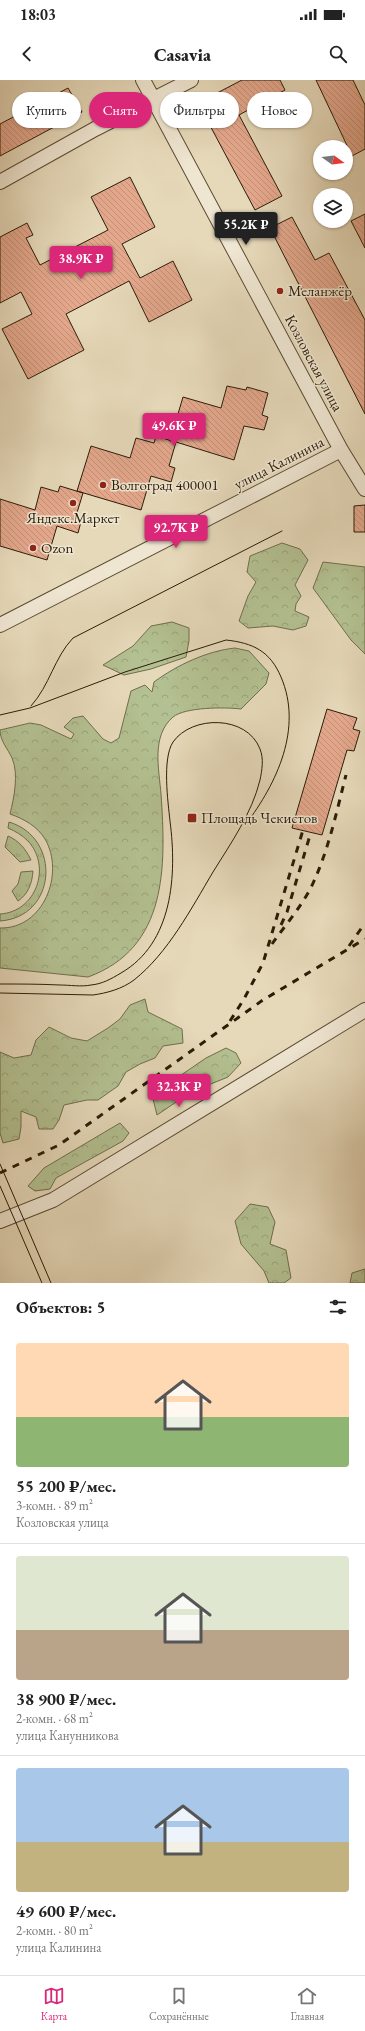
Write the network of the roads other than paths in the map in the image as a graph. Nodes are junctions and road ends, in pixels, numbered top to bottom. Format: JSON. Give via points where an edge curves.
{"nodes":[{"id":1,"x":143,"y":80,"type":"edge"},
{"id":2,"x":191,"y":80,"type":"edge"},
{"id":3,"x":153,"y":99,"type":"junction"},
{"id":4,"x":0,"y":182,"type":"edge"},
{"id":5,"x":341,"y":450,"type":"junction"},
{"id":6,"x":365,"y":489,"type":"edge"},
{"id":7,"x":0,"y":625,"type":"edge"},
{"id":8,"x":365,"y":1010,"type":"edge"},
{"id":9,"x":0,"y":1221,"type":"edge"}],
"edges":[{"from":1,"to":3,"type":"street","name":"Козловская улица"},
{"from":2,"to":3,"type":"street"},
{"from":3,"to":4,"type":"street"},
{"from":3,"to":5,"type":"street","name":"Козловская улица"},
{"from":5,"to":6,"type":"street","name":"улица Калинина"},
{"from":5,"to":7,"type":"street","name":"улица Калинина"},
{"from":8,"to":9,"type":"street","via":[[53,1200]]}]}
